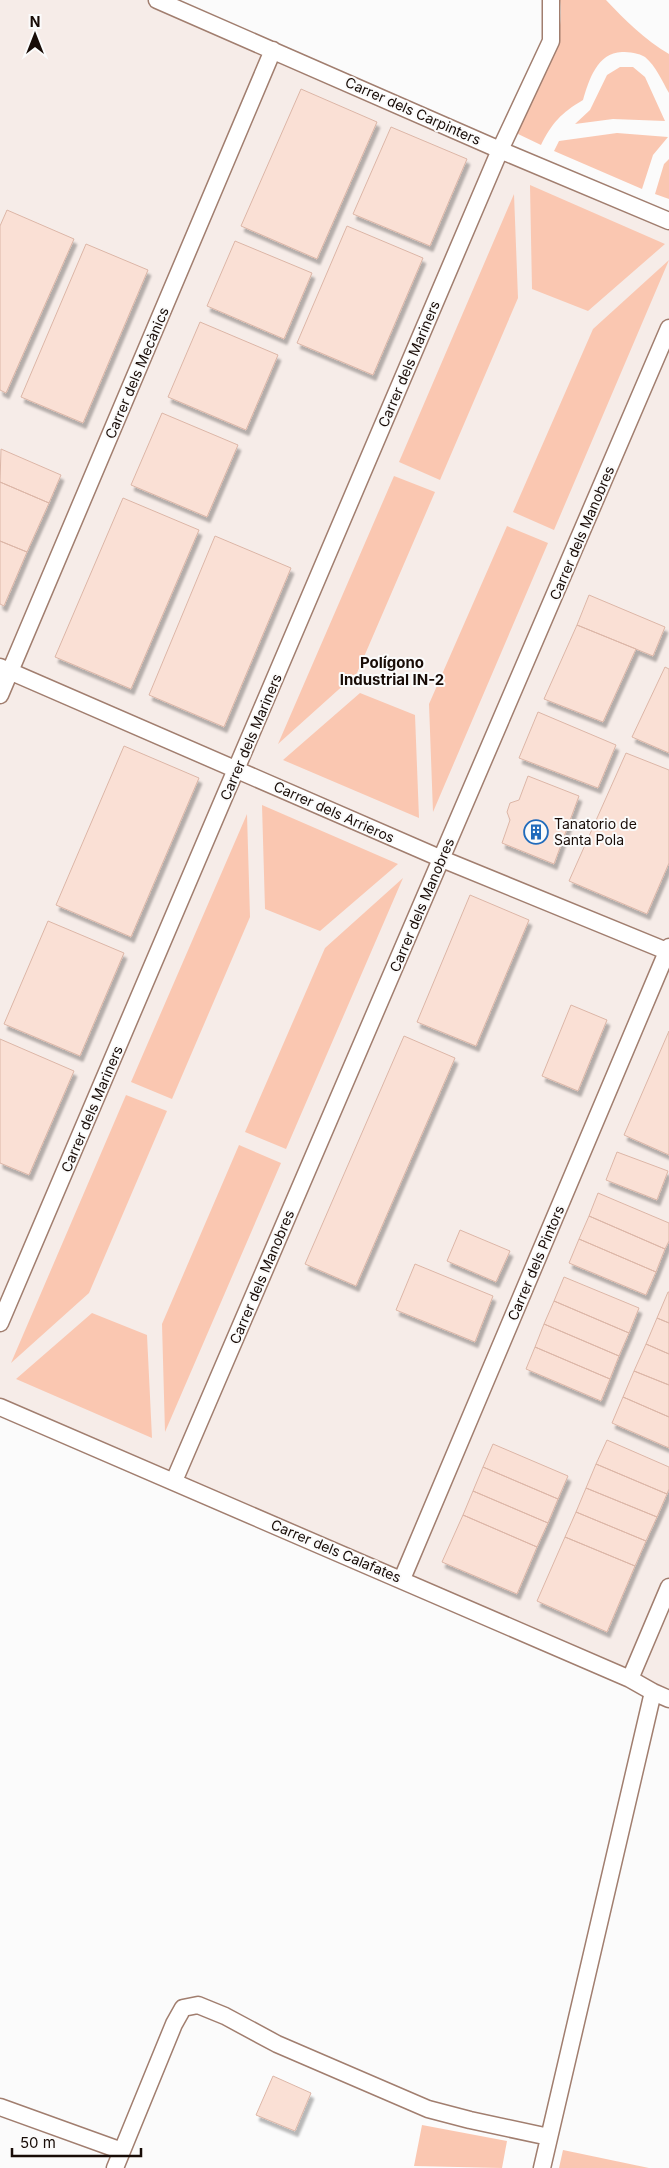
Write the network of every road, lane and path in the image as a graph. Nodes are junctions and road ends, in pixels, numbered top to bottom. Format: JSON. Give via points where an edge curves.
{"nodes":[{"id":1,"x":157,"y":0,"type":"edge"},
{"id":2,"x":551,"y":0,"type":"edge"},
{"id":3,"x":273,"y":50,"type":"junction"},
{"id":4,"x":500,"y":150,"type":"junction"},
{"id":5,"x":669,"y":221,"type":"edge"},
{"id":6,"x":669,"y":328,"type":"edge"},
{"id":7,"x":5,"y":669,"type":"edge"},
{"id":8,"x":0,"y":695,"type":"edge"},
{"id":9,"x":238,"y":770,"type":"junction"},
{"id":10,"x":442,"y":859,"type":"junction"},
{"id":11,"x":668,"y":950,"type":"edge"},
{"id":12,"x":0,"y":1323,"type":"edge"},
{"id":13,"x":0,"y":1408,"type":"edge"},
{"id":14,"x":174,"y":1482,"type":"junction"},
{"id":15,"x":402,"y":1579,"type":"junction"},
{"id":16,"x":669,"y":1587,"type":"edge"},
{"id":17,"x":630,"y":1678,"type":"junction"},
{"id":18,"x":653,"y":1692,"type":"junction"},
{"id":19,"x":669,"y":1699,"type":"edge"},
{"id":20,"x":0,"y":2107,"type":"edge"},
{"id":21,"x":549,"y":2137,"type":"junction"},
{"id":22,"x":122,"y":2151,"type":"junction"},
{"id":23,"x":115,"y":2168,"type":"edge"},
{"id":24,"x":542,"y":2168,"type":"edge"}],
"edges":[{"from":1,"to":3,"type":"street","name":"Carrer dels Carpinters"},
{"from":2,"to":4,"type":"street","name":"Carrer dels Mariners","via":[[551,41]]},
{"from":3,"to":4,"type":"street","name":"Carrer dels Carpinters"},
{"from":3,"to":7,"type":"street","name":"Carrer dels Mecànics"},
{"from":4,"to":5,"type":"street","name":"Carrer dels Carpinters"},
{"from":4,"to":9,"type":"street","name":"Carrer dels Mariners"},
{"from":6,"to":10,"type":"street","name":"Carrer dels Manobres"},
{"from":7,"to":8,"type":"street","name":"Carrer dels Mecànics"},
{"from":7,"to":9,"type":"street","name":"Carrer dels Arrieros"},
{"from":9,"to":10,"type":"street","name":"Carrer dels Arrieros"},
{"from":9,"to":12,"type":"street","name":"Carrer dels Mariners"},
{"from":10,"to":11,"type":"street","name":"Carrer dels Arrieros"},
{"from":10,"to":14,"type":"street","name":"Carrer dels Manobres"},
{"from":11,"to":15,"type":"street","name":"Carrer dels Pintors"},
{"from":13,"to":14,"type":"street","name":"Carrer dels Calafates"},
{"from":14,"to":15,"type":"street","name":"Carrer dels Calafates"},
{"from":15,"to":17,"type":"street","name":"Carrer dels Calafates"},
{"from":16,"to":17,"type":"street"},
{"from":17,"to":18,"type":"street","name":"Carrer dels Calafates"},
{"from":18,"to":19,"type":"street","name":"Carrer dels Calafates"},
{"from":18,"to":21,"type":"street"},
{"from":20,"to":22,"type":"street"},
{"from":21,"to":22,"type":"street","via":[[428,2109],[277,2044],[198,2005],[183,2008],[174,2024]]},
{"from":21,"to":24,"type":"street"},
{"from":22,"to":23,"type":"street"}]}
